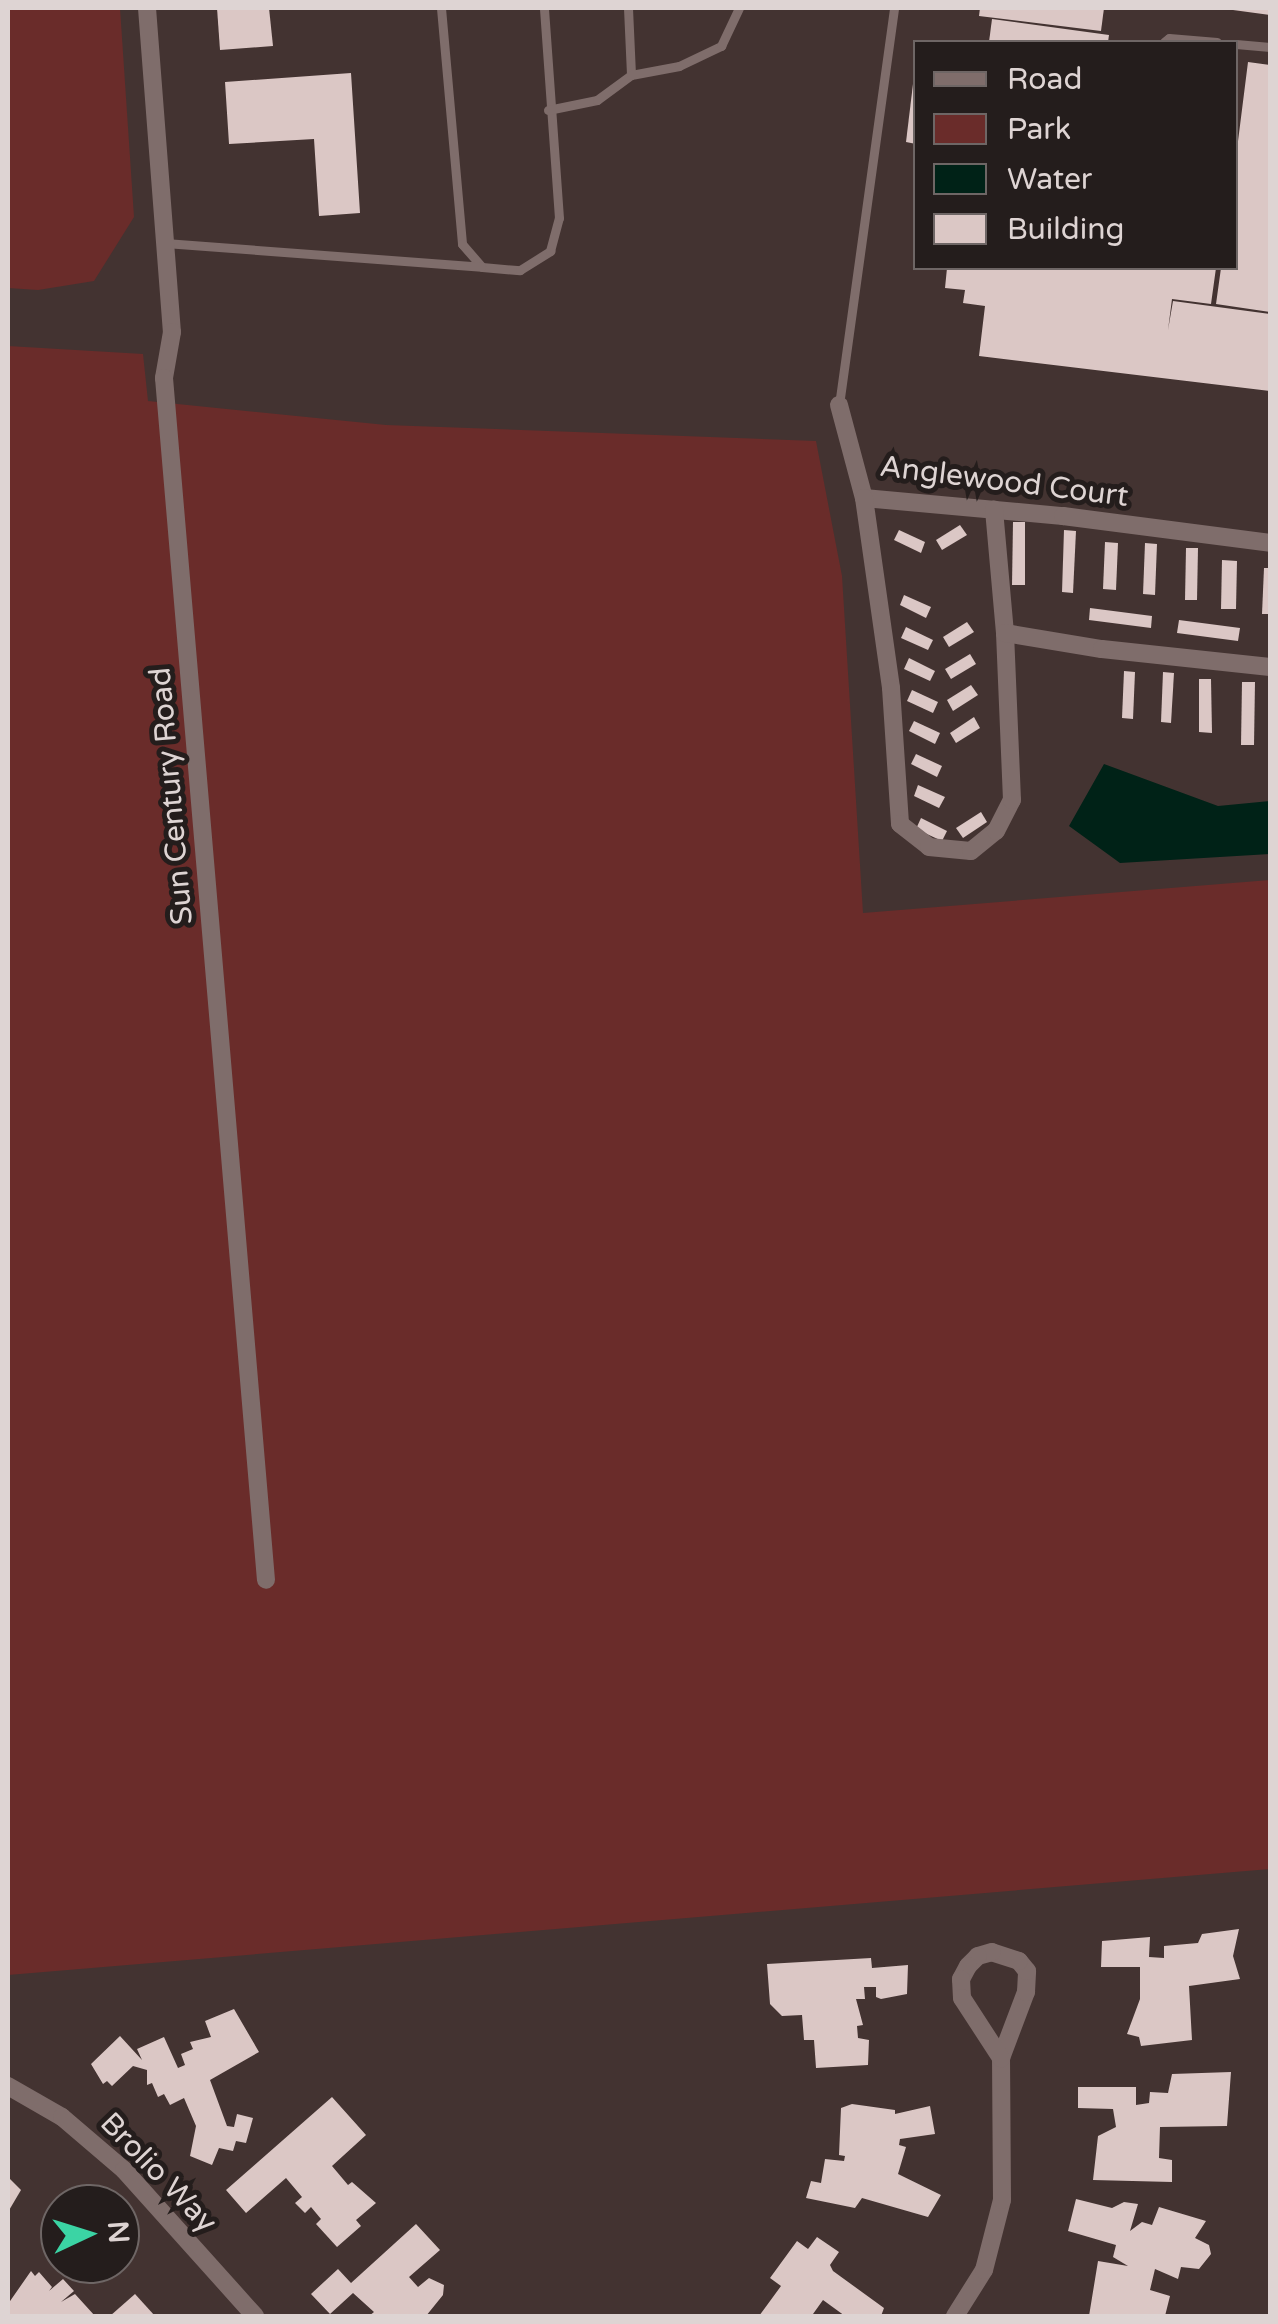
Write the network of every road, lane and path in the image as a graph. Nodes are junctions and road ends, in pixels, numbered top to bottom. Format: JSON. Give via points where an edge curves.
{"nodes":[{"id":1,"x":146,"y":8,"type":"edge"},
{"id":2,"x":441,"y":8,"type":"edge"},
{"id":3,"x":544,"y":8,"type":"edge"},
{"id":4,"x":628,"y":8,"type":"edge"},
{"id":5,"x":739,"y":8,"type":"edge"},
{"id":6,"x":894,"y":8,"type":"edge"},
{"id":7,"x":1166,"y":40,"type":"edge"},
{"id":8,"x":1193,"y":40,"type":"edge"},
{"id":9,"x":1238,"y":44,"type":"edge"},
{"id":10,"x":1270,"y":47,"type":"edge"},
{"id":11,"x":631,"y":75,"type":"junction"},
{"id":12,"x":548,"y":110,"type":"junction"},
{"id":13,"x":164,"y":243,"type":"junction"},
{"id":14,"x":482,"y":267,"type":"junction"},
{"id":15,"x":839,"y":405,"type":"joint"},
{"id":16,"x":864,"y":498,"type":"junction"},
{"id":17,"x":994,"y":509,"type":"junction"},
{"id":18,"x":1270,"y":543,"type":"edge"},
{"id":19,"x":1006,"y":633,"type":"junction"},
{"id":20,"x":1270,"y":666,"type":"edge"},
{"id":21,"x":266,"y":1580,"type":"dead end"},
{"id":22,"x":1001,"y":2058,"type":"junction"},
{"id":23,"x":8,"y":2086,"type":"edge"},
{"id":24,"x":255,"y":2316,"type":"edge"},
{"id":25,"x":955,"y":2316,"type":"edge"}],
"edges":[{"from":1,"to":13,"type":"street","name":"Sun Century Road"},
{"from":2,"to":14,"type":"lane","via":[[462,244]]},
{"from":3,"to":12,"type":"lane"},
{"from":4,"to":11,"type":"lane"},
{"from":5,"to":11,"type":"lane","via":[[721,46],[679,66]]},
{"from":6,"to":15,"type":"lane","name":"Anglewood Court"},
{"from":7,"to":8,"type":"lane"},
{"from":9,"to":10,"type":"lane"},
{"from":11,"to":12,"type":"lane","via":[[598,100]]},
{"from":12,"to":14,"type":"lane","via":[[559,218],[550,251],[520,270]]},
{"from":13,"to":14,"type":"lane"},
{"from":13,"to":21,"type":"street","name":"Sun Century Road","via":[[172,332],[164,378]]},
{"from":15,"to":16,"type":"street","name":"Anglewood Court"},
{"from":16,"to":17,"type":"street","name":"Anglewood Court"},
{"from":16,"to":19,"type":"street","via":[[891,688],[900,824],[929,847],[970,851],[996,831],[1012,800]]},
{"from":17,"to":18,"type":"street","name":"Anglewood Court"},
{"from":17,"to":19,"type":"street"},
{"from":19,"to":20,"type":"street"},
{"from":22,"to":22,"type":"street","via":[[1018,2023],[1027,1970],[1006,1953],[992,1952],[968,1966],[962,1998]]},
{"from":22,"to":25,"type":"street","via":[[1002,2200],[984,2270]]},
{"from":23,"to":24,"type":"street","name":"Brolio Way","via":[[62,2117],[124,2170]]}]}
